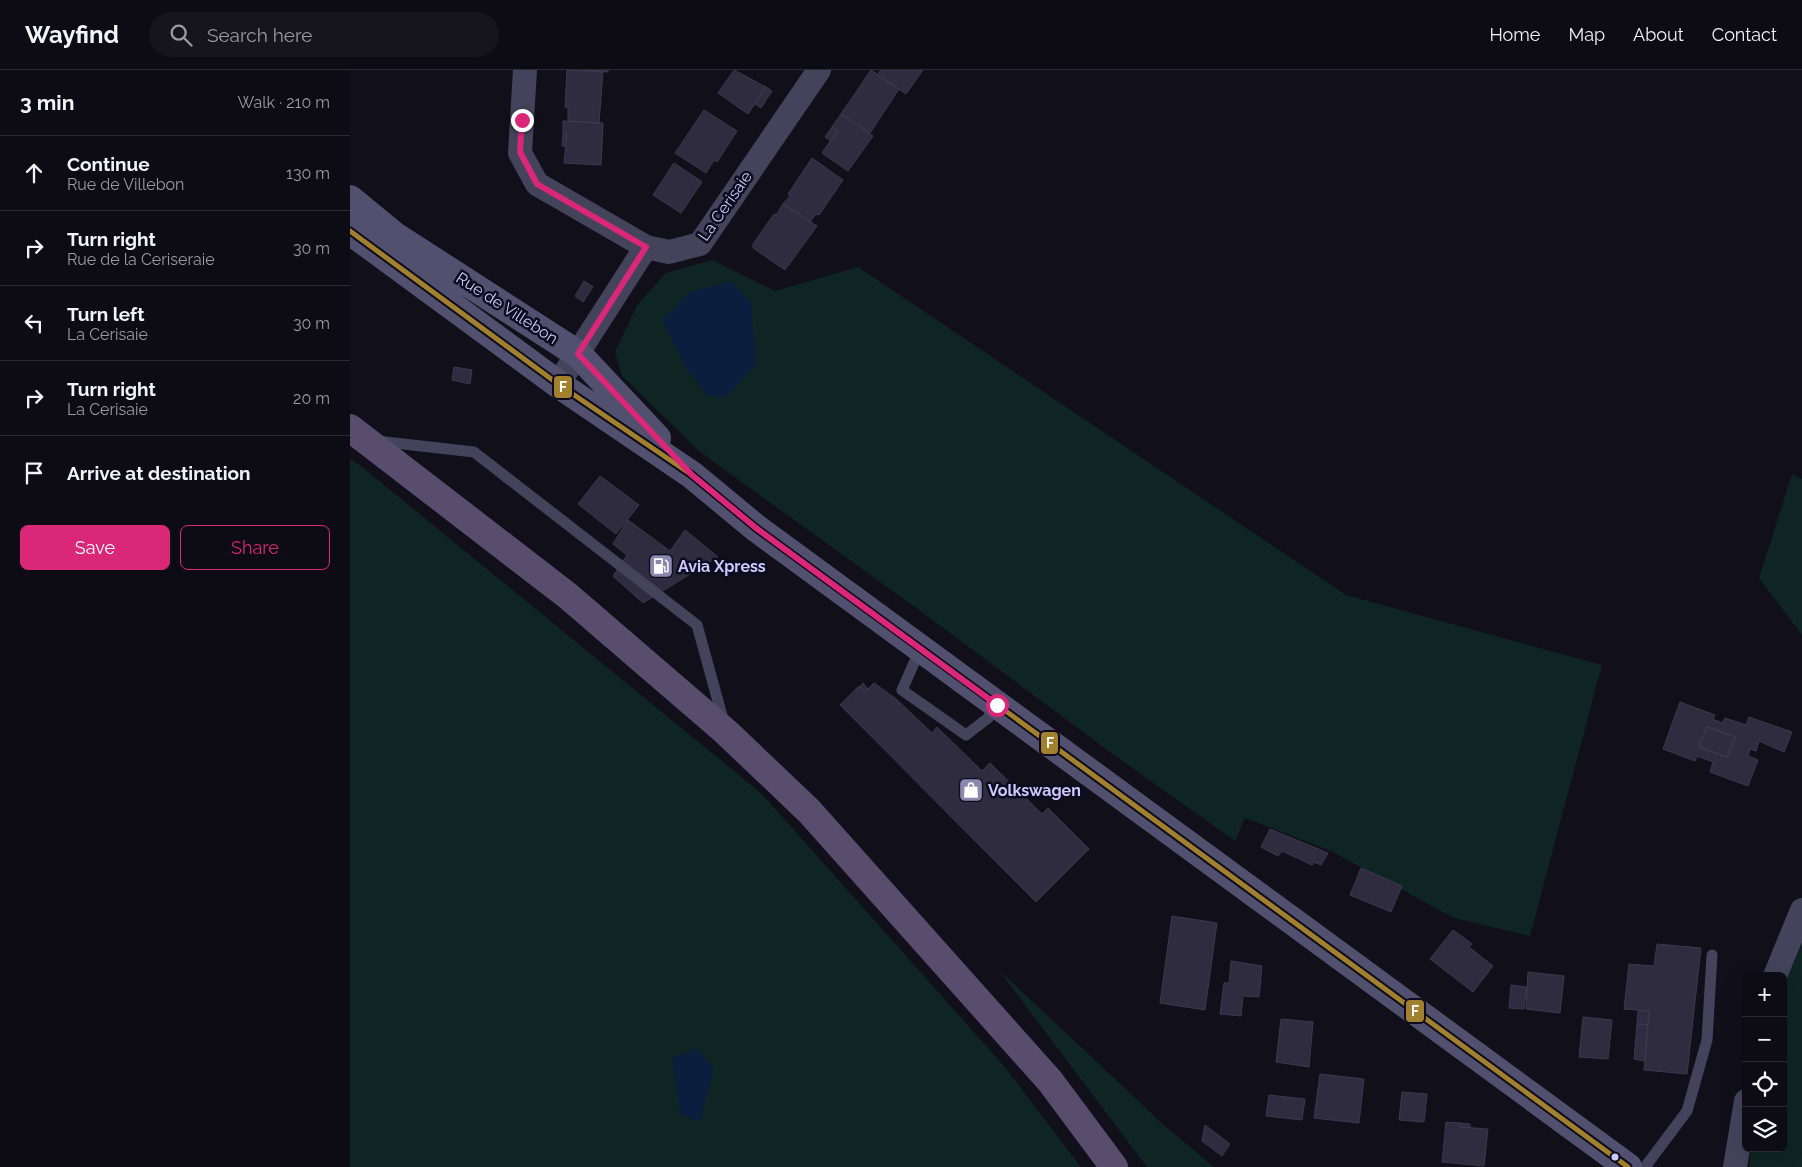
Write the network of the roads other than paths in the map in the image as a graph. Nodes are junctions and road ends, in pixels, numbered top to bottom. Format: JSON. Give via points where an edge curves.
{"nodes":[{"id":1,"x":525,"y":70,"type":"edge"},
{"id":2,"x":819,"y":70,"type":"edge"},
{"id":3,"x":350,"y":199,"type":"edge"},
{"id":4,"x":350,"y":231,"type":"edge"},
{"id":5,"x":646,"y":247,"type":"junction"},
{"id":6,"x":578,"y":354,"type":"junction"},
{"id":7,"x":558,"y":384,"type":"junction"},
{"id":8,"x":358,"y":434,"type":"edge"},
{"id":9,"x":692,"y":475,"type":"junction"},
{"id":10,"x":922,"y":650,"type":"junction"},
{"id":11,"x":997,"y":705,"type":"junction"},
{"id":12,"x":726,"y":732,"type":"junction"},
{"id":13,"x":1802,"y":910,"type":"edge"},
{"id":14,"x":1712,"y":955,"type":"dead end"},
{"id":15,"x":1777,"y":972,"type":"edge"},
{"id":16,"x":1745,"y":1107,"type":"edge"},
{"id":17,"x":1114,"y":1167,"type":"edge"},
{"id":18,"x":1628,"y":1167,"type":"edge"},
{"id":19,"x":1645,"y":1167,"type":"edge"},
{"id":20,"x":1735,"y":1167,"type":"edge"}],
"edges":[{"from":1,"to":5,"type":"street","name":"La Cerisaie","via":[[520,152],[537,184]]},
{"from":2,"to":5,"type":"street","name":"La Cerisaie","via":[[700,244],[669,252]]},
{"from":3,"to":6,"type":"main road","name":"Rue de Villebon","via":[[395,236]]},
{"from":4,"to":7,"type":"main road","name":"Rue de Villebon"},
{"from":5,"to":6,"type":"street"},
{"from":6,"to":7,"type":"street"},
{"from":6,"to":9,"type":"main road","name":"Rue de Villebon"},
{"from":7,"to":9,"type":"main road","name":"Rue de Villebon"},
{"from":8,"to":12,"type":"main road","via":[[568,596]]},
{"from":8,"to":12,"type":"lane","via":[[474,452],[697,625]]},
{"from":9,"to":10,"type":"main road","name":"Rue de Villebon","via":[[756,528]]},
{"from":10,"to":11,"type":"main road","name":"Rue de Villebon"},
{"from":10,"to":11,"type":"lane","via":[[902,690],[966,736],[988,718]]},
{"from":11,"to":18,"type":"main road","name":"Rue de Villebon"},
{"from":12,"to":17,"type":"main road","via":[[809,812],[1043,1073]]},
{"from":13,"to":15,"type":"street"},
{"from":14,"to":19,"type":"lane","via":[[1707,1040],[1688,1111]]},
{"from":16,"to":20,"type":"street"}]}
